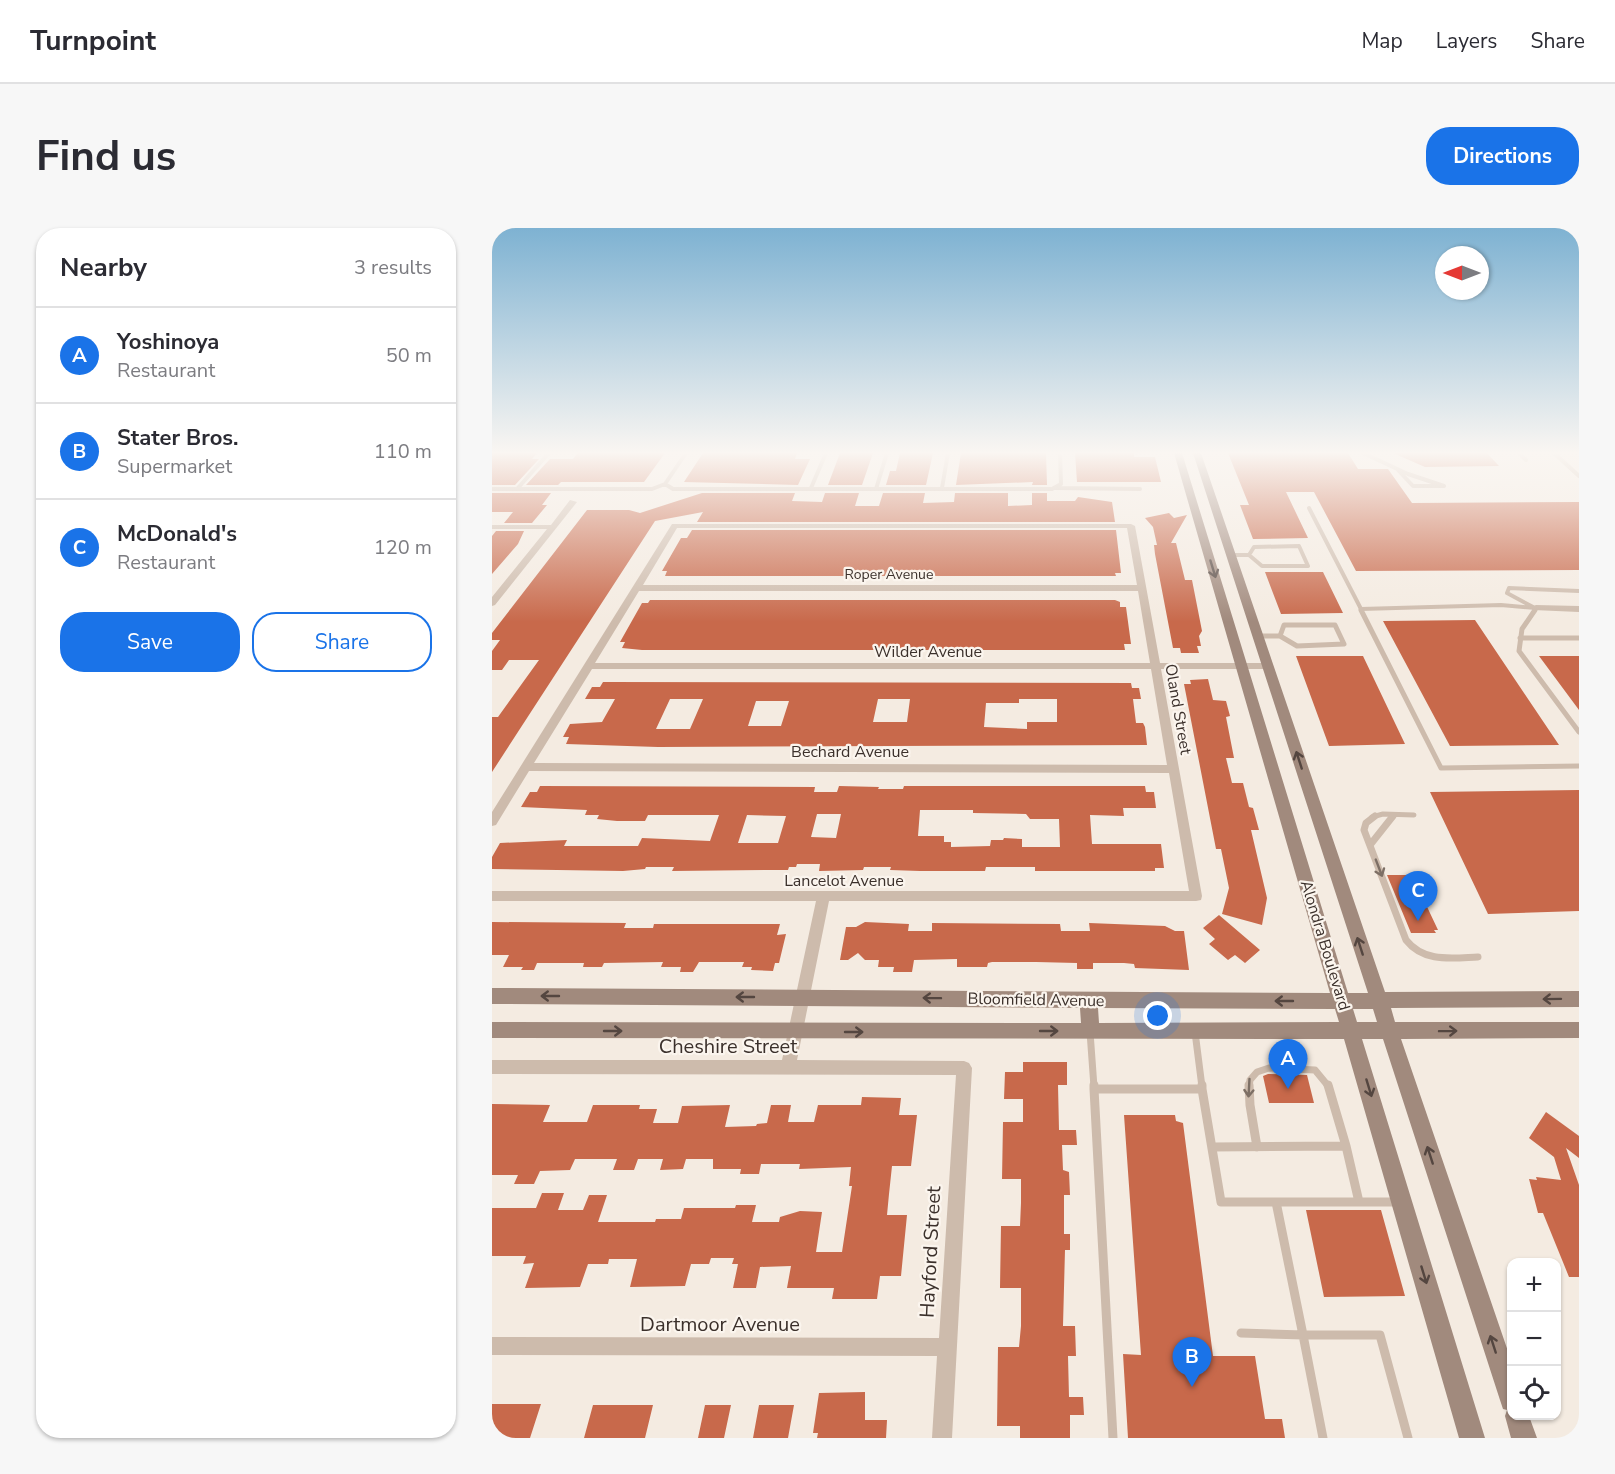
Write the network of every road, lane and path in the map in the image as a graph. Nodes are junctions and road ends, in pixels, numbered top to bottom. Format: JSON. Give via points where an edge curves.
{"nodes":[{"id":1,"x":567,"y":509,"type":"edge"},
{"id":2,"x":1195,"y":509,"type":"edge"},
{"id":3,"x":1216,"y":509,"type":"edge"},
{"id":4,"x":1310,"y":509,"type":"edge"},
{"id":5,"x":492,"y":526,"type":"edge"},
{"id":6,"x":553,"y":527,"type":"junction"},
{"id":7,"x":1231,"y":555,"type":"junction"},
{"id":8,"x":1249,"y":555,"type":"junction"},
{"id":9,"x":492,"y":587,"type":"edge"},
{"id":10,"x":505,"y":587,"type":"junction"},
{"id":11,"x":637,"y":588,"type":"junction"},
{"id":12,"x":1142,"y":588,"type":"junction"},
{"id":13,"x":1579,"y":591,"type":"edge"},
{"id":14,"x":492,"y":603,"type":"edge"},
{"id":15,"x":1536,"y":608,"type":"junction"},
{"id":16,"x":1361,"y":609,"type":"junction"},
{"id":17,"x":1579,"y":609,"type":"edge"},
{"id":18,"x":1258,"y":636,"type":"junction"},
{"id":19,"x":1280,"y":636,"type":"junction"},
{"id":20,"x":1520,"y":638,"type":"junction"},
{"id":21,"x":1579,"y":638,"type":"edge"},
{"id":22,"x":588,"y":666,"type":"junction"},
{"id":23,"x":1242,"y":666,"type":"junction"},
{"id":24,"x":1268,"y":666,"type":"junction"},
{"id":25,"x":1155,"y":667,"type":"junction"},
{"id":26,"x":1579,"y":732,"type":"edge"},
{"id":27,"x":1579,"y":766,"type":"edge"},
{"id":28,"x":526,"y":767,"type":"junction"},
{"id":29,"x":1173,"y":769,"type":"junction"},
{"id":30,"x":1394,"y":814,"type":"junction"},
{"id":31,"x":1414,"y":814,"type":"dead end"},
{"id":32,"x":492,"y":822,"type":"edge"},
{"id":33,"x":1370,"y":845,"type":"junction"},
{"id":34,"x":492,"y":896,"type":"edge"},
{"id":35,"x":824,"y":896,"type":"junction"},
{"id":36,"x":1196,"y":896,"type":"joint"},
{"id":37,"x":1478,"y":957,"type":"dead end"},
{"id":38,"x":492,"y":996,"type":"edge"},
{"id":39,"x":803,"y":998,"type":"junction"},
{"id":40,"x":1579,"y":999,"type":"edge"},
{"id":41,"x":1089,"y":1000,"type":"junction"},
{"id":42,"x":1343,"y":1001,"type":"junction"},
{"id":43,"x":1379,"y":1001,"type":"junction"},
{"id":44,"x":492,"y":1030,"type":"edge"},
{"id":45,"x":1579,"y":1030,"type":"edge"},
{"id":46,"x":1090,"y":1031,"type":"junction"},
{"id":47,"x":796,"y":1032,"type":"junction"},
{"id":48,"x":1195,"y":1032,"type":"junction"},
{"id":49,"x":1352,"y":1032,"type":"junction"},
{"id":50,"x":1389,"y":1032,"type":"junction"},
{"id":51,"x":492,"y":1067,"type":"edge"},
{"id":52,"x":788,"y":1067,"type":"junction"},
{"id":53,"x":964,"y":1068,"type":"joint"},
{"id":54,"x":1094,"y":1089,"type":"junction"},
{"id":55,"x":1202,"y":1089,"type":"junction"},
{"id":56,"x":1346,"y":1146,"type":"junction"},
{"id":57,"x":1213,"y":1147,"type":"junction"},
{"id":58,"x":1257,"y":1147,"type":"junction"},
{"id":59,"x":1276,"y":1202,"type":"junction"},
{"id":60,"x":1359,"y":1202,"type":"junction"},
{"id":61,"x":1402,"y":1202,"type":"junction"},
{"id":62,"x":1242,"y":1333,"type":"dead end"},
{"id":63,"x":1303,"y":1335,"type":"junction"},
{"id":64,"x":492,"y":1346,"type":"edge"},
{"id":65,"x":947,"y":1347,"type":"junction"},
{"id":66,"x":1507,"y":1385,"type":"edge"},
{"id":67,"x":1518,"y":1420,"type":"edge"},
{"id":68,"x":942,"y":1438,"type":"edge"},
{"id":69,"x":1113,"y":1438,"type":"edge"},
{"id":70,"x":1323,"y":1438,"type":"edge"},
{"id":71,"x":1408,"y":1438,"type":"edge"},
{"id":72,"x":1472,"y":1438,"type":"edge"},
{"id":73,"x":1524,"y":1438,"type":"edge"}],
"edges":[{"from":1,"to":6,"type":"street"},
{"from":2,"to":23,"type":"main road","name":"Alondra Boulevard","one_way":true},
{"from":3,"to":7,"type":"main road","name":"Alondra Boulevard"},
{"from":4,"to":16,"type":"lane"},
{"from":5,"to":6,"type":"street"},
{"from":6,"to":10,"type":"street"},
{"from":7,"to":8,"type":"lane"},
{"from":7,"to":18,"type":"main road","name":"Alondra Boulevard"},
{"from":8,"to":8,"type":"lane","via":[[1262,566],[1308,566],[1299,546],[1254,547]]},
{"from":9,"to":10,"type":"street"},
{"from":10,"to":14,"type":"street"},
{"from":11,"to":12,"type":"street","name":"Roper Avenue"},
{"from":11,"to":12,"type":"street","name":"Oland Street","via":[[675,526],[1131,526]]},
{"from":11,"to":22,"type":"street"},
{"from":12,"to":25,"type":"street","name":"Oland Street"},
{"from":13,"to":15,"type":"lane","via":[[1509,588],[1507,593]]},
{"from":15,"to":16,"type":"lane","via":[[1501,605]]},
{"from":15,"to":17,"type":"street"},
{"from":15,"to":20,"type":"lane"},
{"from":16,"to":27,"type":"lane","via":[[1441,768]]},
{"from":18,"to":19,"type":"lane"},
{"from":18,"to":24,"type":"main road","name":"Alondra Boulevard"},
{"from":19,"to":19,"type":"lane","via":[[1297,646],[1344,644],[1335,625],[1284,625]]},
{"from":20,"to":21,"type":"lane"},
{"from":20,"to":26,"type":"lane","via":[[1519,651]]},
{"from":22,"to":25,"type":"street","name":"Wilder Avenue"},
{"from":22,"to":28,"type":"street"},
{"from":23,"to":24,"type":"street","name":"Wilder Avenue"},
{"from":23,"to":25,"type":"street","name":"Wilder Avenue"},
{"from":23,"to":42,"type":"main road","name":"Alondra Boulevard"},
{"from":43,"to":24,"type":"main road","name":"Alondra Boulevard","one_way":true},
{"from":25,"to":29,"type":"street","name":"Oland Street"},
{"from":28,"to":29,"type":"street","name":"Bechard Avenue"},
{"from":28,"to":32,"type":"street"},
{"from":29,"to":36,"type":"street","name":"Oland Street"},
{"from":30,"to":31,"type":"lane"},
{"from":30,"to":33,"type":"lane"},
{"from":30,"to":33,"type":"lane","via":[[1370,816],[1365,822]]},
{"from":33,"to":37,"type":"lane","one_way":true,"via":[[1412,950],[1422,956]]},
{"from":34,"to":35,"type":"street","name":"Lancelot Avenue"},
{"from":35,"to":36,"type":"street","name":"Lancelot Avenue"},
{"from":35,"to":39,"type":"street"},
{"from":39,"to":38,"type":"main road","name":"Bloomfield Avenue","one_way":true},
{"from":41,"to":39,"type":"main road","name":"Bloomfield Avenue","one_way":true},
{"from":39,"to":47,"type":"street"},
{"from":40,"to":43,"type":"main road","name":"Bloomfield Avenue","one_way":true},
{"from":42,"to":41,"type":"main road","name":"Bloomfield Avenue","one_way":true},
{"from":41,"to":46,"type":"main road"},
{"from":42,"to":43,"type":"main road","name":"Bloomfield Avenue"},
{"from":42,"to":49,"type":"main road","name":"Alondra Boulevard"},
{"from":43,"to":50,"type":"main road","name":"Alondra Boulevard"},
{"from":44,"to":47,"type":"main road","name":"Bloomfield Avenue","one_way":true},
{"from":50,"to":45,"type":"main road","name":"Bloomfield Avenue","one_way":true},
{"from":47,"to":46,"type":"main road","name":"Bloomfield Avenue","one_way":true},
{"from":46,"to":48,"type":"main road","name":"Bloomfield Avenue"},
{"from":46,"to":54,"type":"lane"},
{"from":47,"to":52,"type":"street"},
{"from":48,"to":49,"type":"main road","name":"Bloomfield Avenue"},
{"from":48,"to":55,"type":"lane"},
{"from":49,"to":50,"type":"main road","name":"Bloomfield Avenue"},
{"from":49,"to":61,"type":"main road","name":"Alondra Boulevard","one_way":true},
{"from":66,"to":50,"type":"main road","name":"Alondra Boulevard","one_way":true},
{"from":51,"to":52,"type":"street","name":"Cheshire Street"},
{"from":52,"to":53,"type":"street","name":"Cheshire Street"},
{"from":53,"to":65,"type":"street","name":"Hayford Street"},
{"from":54,"to":55,"type":"lane"},
{"from":54,"to":69,"type":"lane"},
{"from":55,"to":57,"type":"lane"},
{"from":56,"to":58,"type":"lane"},
{"from":56,"to":58,"type":"lane","one_way":true,"via":[[1329,1085],[1315,1070],[1296,1068],[1256,1071],[1248,1082]]},
{"from":56,"to":60,"type":"lane"},
{"from":57,"to":58,"type":"lane"},
{"from":57,"to":59,"type":"lane","via":[[1221,1202]]},
{"from":59,"to":60,"type":"lane"},
{"from":59,"to":63,"type":"lane"},
{"from":60,"to":61,"type":"lane"},
{"from":61,"to":72,"type":"main road","name":"Alondra Boulevard","one_way":true},
{"from":62,"to":63,"type":"lane"},
{"from":63,"to":70,"type":"lane"},
{"from":63,"to":71,"type":"lane","via":[[1380,1335]]},
{"from":64,"to":65,"type":"street","name":"Dartmoor Avenue"},
{"from":65,"to":68,"type":"street","name":"Hayford Street"},
{"from":67,"to":73,"type":"main road"}]}
